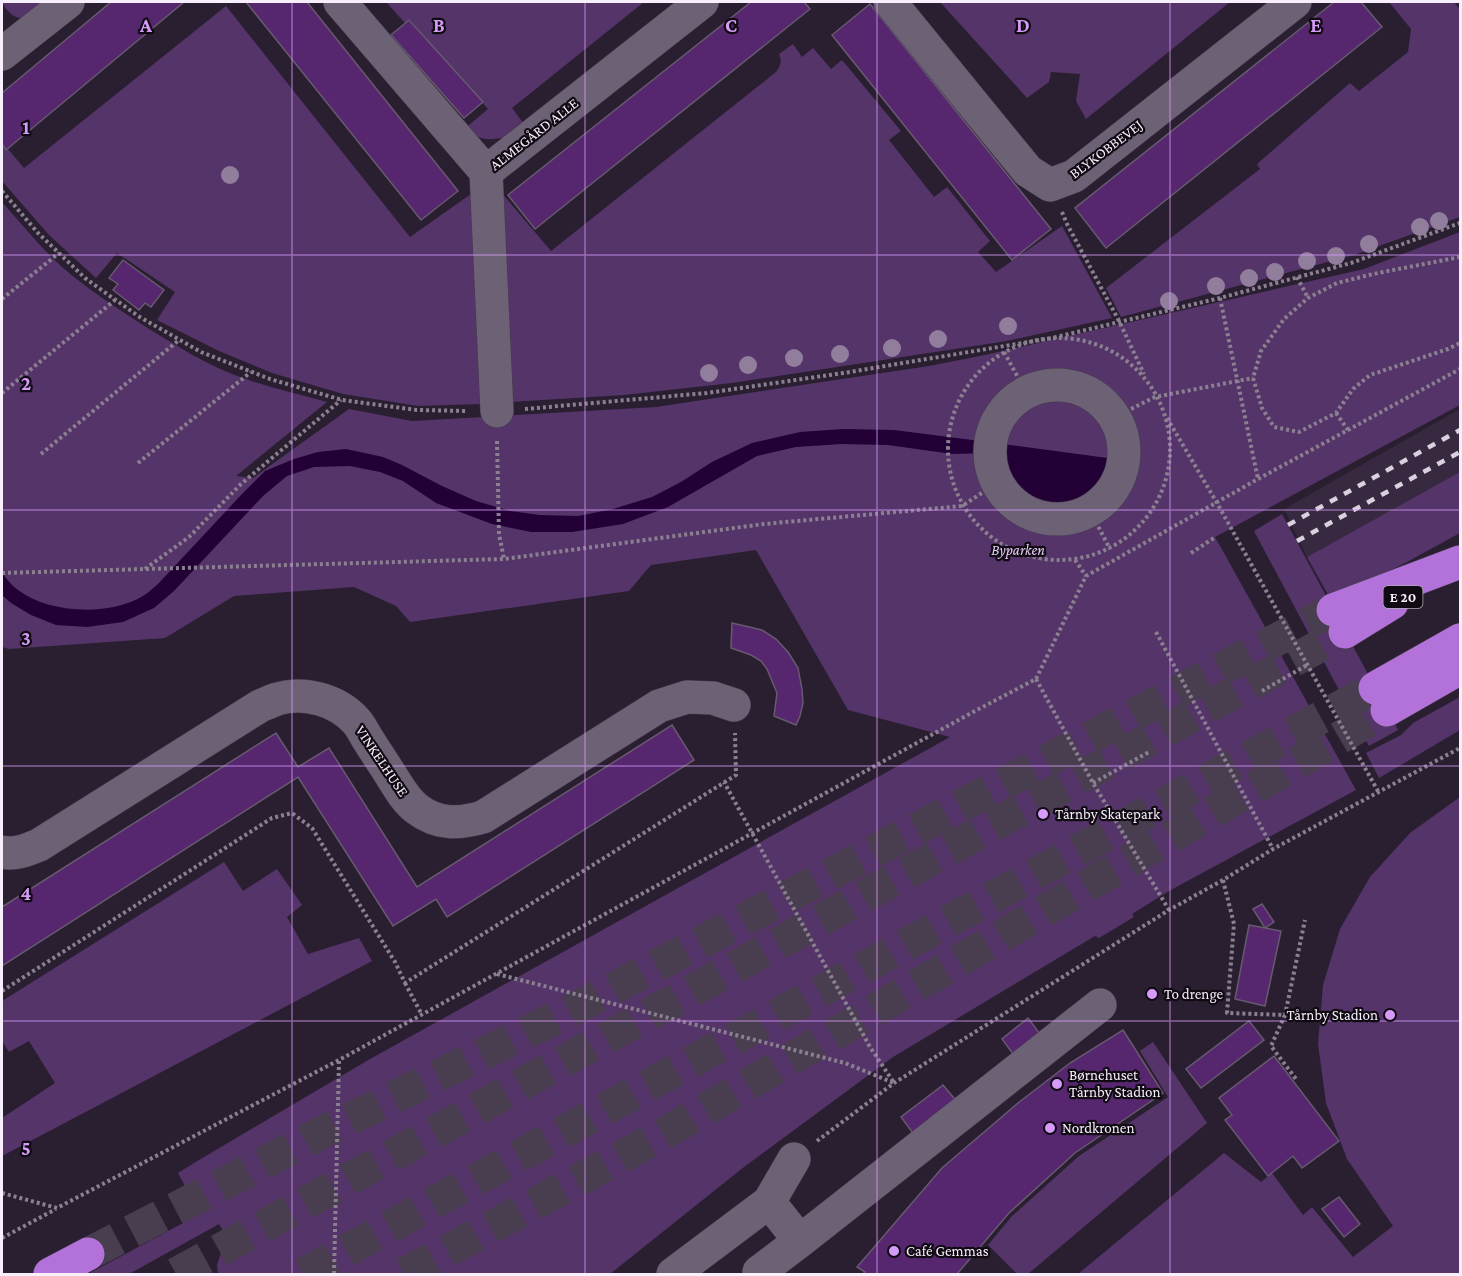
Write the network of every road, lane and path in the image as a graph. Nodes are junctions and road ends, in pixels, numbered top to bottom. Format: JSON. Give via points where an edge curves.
{"nodes":[{"id":1,"x":68,"y":2,"type":"edge"},
{"id":2,"x":340,"y":2,"type":"edge"},
{"id":3,"x":702,"y":2,"type":"edge"},
{"id":4,"x":890,"y":2,"type":"edge"},
{"id":5,"x":1295,"y":2,"type":"edge"},
{"id":6,"x":6,"y":41,"type":"edge"},
{"id":7,"x":486,"y":172,"type":"junction"},
{"id":8,"x":1050,"y":185,"type":"junction"},
{"id":9,"x":3,"y":194,"type":"edge"},
{"id":10,"x":1461,"y":223,"type":"edge"},
{"id":11,"x":59,"y":253,"type":"junction"},
{"id":12,"x":1461,"y":257,"type":"edge"},
{"id":13,"x":1297,"y":277,"type":"junction"},
{"id":14,"x":1308,"y":297,"type":"junction"},
{"id":15,"x":1220,"y":298,"type":"junction"},
{"id":16,"x":2,"y":299,"type":"edge"},
{"id":17,"x":115,"y":300,"type":"junction"},
{"id":18,"x":1119,"y":321,"type":"junction"},
{"id":19,"x":1052,"y":338,"type":"junction"},
{"id":20,"x":179,"y":340,"type":"junction"},
{"id":21,"x":1461,"y":343,"type":"edge"},
{"id":22,"x":1004,"y":352,"type":"junction"},
{"id":23,"x":1461,"y":369,"type":"edge"},
{"id":24,"x":251,"y":372,"type":"junction"},
{"id":25,"x":1253,"y":378,"type":"junction"},
{"id":26,"x":1237,"y":381,"type":"junction"},
{"id":27,"x":1026,"y":392,"type":"junction"},
{"id":28,"x":2,"y":393,"type":"edge"},
{"id":29,"x":1155,"y":397,"type":"junction"},
{"id":30,"x":342,"y":400,"type":"junction"},
{"id":31,"x":497,"y":411,"type":"junction"},
{"id":32,"x":1336,"y":412,"type":"junction"},
{"id":33,"x":1115,"y":417,"type":"junction"},
{"id":34,"x":1348,"y":430,"type":"junction"},
{"id":35,"x":41,"y":454,"type":"dead end"},
{"id":36,"x":138,"y":463,"type":"dead end"},
{"id":37,"x":1258,"y":480,"type":"junction"},
{"id":38,"x":997,"y":483,"type":"junction"},
{"id":39,"x":1216,"y":503,"type":"junction"},
{"id":40,"x":962,"y":506,"type":"junction"},
{"id":41,"x":1090,"y":511,"type":"junction"},
{"id":42,"x":1214,"y":538,"type":"dead end"},
{"id":43,"x":1110,"y":549,"type":"junction"},
{"id":44,"x":1191,"y":553,"type":"dead end"},
{"id":45,"x":504,"y":559,"type":"junction"},
{"id":46,"x":1075,"y":560,"type":"junction"},
{"id":47,"x":1461,"y":562,"type":"edge"},
{"id":48,"x":145,"y":569,"type":"junction"},
{"id":49,"x":2,"y":573,"type":"edge"},
{"id":50,"x":1086,"y":576,"type":"junction"},
{"id":51,"x":1339,"y":621,"type":"tunnel mouth"},
{"id":52,"x":1156,"y":632,"type":"dead end"},
{"id":53,"x":1461,"y":640,"type":"edge"},
{"id":54,"x":1307,"y":665,"type":"junction"},
{"id":55,"x":1461,"y":668,"type":"edge"},
{"id":56,"x":1036,"y":679,"type":"junction"},
{"id":57,"x":1262,"y":691,"type":"dead end"},
{"id":58,"x":734,"y":705,"type":"joint"},
{"id":59,"x":1461,"y":748,"type":"edge"},
{"id":60,"x":1149,"y":752,"type":"dead end"},
{"id":61,"x":724,"y":782,"type":"junction"},
{"id":62,"x":1093,"y":783,"type":"junction"},
{"id":63,"x":1379,"y":793,"type":"junction"},
{"id":64,"x":752,"y":833,"type":"junction"},
{"id":65,"x":1273,"y":849,"type":"junction"},
{"id":66,"x":2,"y":852,"type":"edge"},
{"id":67,"x":1223,"y":880,"type":"junction"},
{"id":68,"x":1169,"y":910,"type":"junction"},
{"id":69,"x":1305,"y":920,"type":"dead end"},
{"id":70,"x":497,"y":973,"type":"junction"},
{"id":71,"x":405,"y":983,"type":"junction"},
{"id":72,"x":2,"y":991,"type":"edge"},
{"id":73,"x":1100,"y":1005,"type":"dead end"},
{"id":74,"x":422,"y":1015,"type":"junction"},
{"id":75,"x":1286,"y":1015,"type":"junction"},
{"id":76,"x":339,"y":1060,"type":"junction"},
{"id":77,"x":1296,"y":1079,"type":"dead end"},
{"id":78,"x":894,"y":1083,"type":"junction"},
{"id":79,"x":794,"y":1159,"type":"joint"},
{"id":80,"x":2,"y":1193,"type":"edge"},
{"id":81,"x":769,"y":1202,"type":"junction"},
{"id":82,"x":57,"y":1208,"type":"junction"},
{"id":83,"x":2,"y":1238,"type":"edge"},
{"id":84,"x":800,"y":1241,"type":"junction"},
{"id":85,"x":88,"y":1254,"type":"tunnel mouth"},
{"id":86,"x":50,"y":1275,"type":"edge"},
{"id":87,"x":334,"y":1275,"type":"edge"},
{"id":88,"x":673,"y":1275,"type":"edge"},
{"id":89,"x":761,"y":1275,"type":"edge"}],
"edges":[{"from":1,"to":6,"type":"street"},
{"from":2,"to":7,"type":"street","name":"ALMEGÅRD ALLE"},
{"from":3,"to":7,"type":"street","name":"ALMEGÅRD ALLE"},
{"from":4,"to":8,"type":"street","via":[[1028,171]]},
{"from":5,"to":8,"type":"street","name":"BLYKOBBEVEJ","via":[[1074,176]]},
{"from":7,"to":31,"type":"street"},
{"from":8,"to":18,"type":"path"},
{"from":9,"to":11,"type":"path"},
{"from":10,"to":13,"type":"path","via":[[1351,263]]},
{"from":11,"to":16,"type":"path"},
{"from":11,"to":17,"type":"path"},
{"from":12,"to":14,"type":"path","via":[[1372,274],[1338,283]]},
{"from":13,"to":14,"type":"path"},
{"from":13,"to":15,"type":"path"},
{"from":14,"to":25,"type":"path","via":[[1284,319],[1261,351]]},
{"from":15,"to":18,"type":"path"},
{"from":15,"to":26,"type":"path"},
{"from":17,"to":20,"type":"path"},
{"from":17,"to":28,"type":"path"},
{"from":18,"to":19,"type":"path"},
{"from":18,"to":29,"type":"path"},
{"from":19,"to":22,"type":"path","via":[[1027,342]]},
{"from":19,"to":29,"type":"path","via":[[1084,340],[1113,351],[1139,370]]},
{"from":19,"to":31,"type":"path","via":[[707,393]]},
{"from":20,"to":24,"type":"path"},
{"from":20,"to":35,"type":"path"},
{"from":21,"to":32,"type":"path","via":[[1370,375],[1353,389]]},
{"from":22,"to":27,"type":"path"},
{"from":22,"to":40,"type":"path","via":[[980,371],[961,396],[946,434],[946,456]]},
{"from":23,"to":34,"type":"path"},
{"from":24,"to":30,"type":"path"},
{"from":24,"to":36,"type":"path"},
{"from":25,"to":26,"type":"path"},
{"from":25,"to":32,"type":"path","via":[[1262,408],[1275,427],[1299,432]]},
{"from":26,"to":29,"type":"path"},
{"from":26,"to":37,"type":"path"},
{"from":27,"to":33,"type":"street","via":[[1045,385],[1085,390],[1102,401]]},
{"from":27,"to":38,"type":"street","via":[[1011,402],[992,432],[989,449]]},
{"from":29,"to":33,"type":"path"},
{"from":29,"to":39,"type":"path"},
{"from":29,"to":43,"type":"path","via":[[1169,429],[1170,465],[1160,499],[1139,528]]},
{"from":30,"to":31,"type":"path","via":[[417,410]]},
{"from":30,"to":48,"type":"path","via":[[241,484],[189,537]]},
{"from":31,"to":45,"type":"path","via":[[499,534]]},
{"from":32,"to":34,"type":"path"},
{"from":33,"to":41,"type":"street","via":[[1125,451],[1122,469],[1116,486]]},
{"from":34,"to":37,"type":"path"},
{"from":37,"to":39,"type":"path"},
{"from":38,"to":40,"type":"path"},
{"from":38,"to":41,"type":"street","via":[[1022,510],[1038,517],[1074,518]]},
{"from":39,"to":50,"type":"path"},
{"from":39,"to":54,"type":"path"},
{"from":40,"to":45,"type":"path","via":[[764,524]]},
{"from":40,"to":46,"type":"path","via":[[1001,543],[1031,557]]},
{"from":41,"to":43,"type":"path"},
{"from":42,"to":44,"type":"path"},
{"from":43,"to":46,"type":"path"},
{"from":45,"to":48,"type":"path"},
{"from":46,"to":50,"type":"path"},
{"from":47,"to":51,"type":"highway","number":"E 20"},
{"from":48,"to":49,"type":"path"},
{"from":50,"to":56,"type":"path"},
{"from":52,"to":65,"type":"path"},
{"from":53,"to":55,"type":"highway","via":[[1381,699]]},
{"from":54,"to":57,"type":"path"},
{"from":54,"to":63,"type":"path"},
{"from":56,"to":62,"type":"path"},
{"from":56,"to":64,"type":"path"},
{"from":58,"to":61,"type":"path","via":[[736,775]]},
{"from":58,"to":66,"type":"street","name":"VINKELHUSE","via":[[713,698],[687,697],[659,706],[483,817],[448,822],[431,818],[416,808],[357,723],[344,711],[311,697],[276,699],[39,845],[24,852]]},
{"from":59,"to":63,"type":"path"},
{"from":60,"to":62,"type":"path"},
{"from":61,"to":64,"type":"path"},
{"from":61,"to":71,"type":"path"},
{"from":62,"to":68,"type":"path"},
{"from":63,"to":65,"type":"path"},
{"from":64,"to":70,"type":"path"},
{"from":64,"to":78,"type":"path","via":[[870,1047]]},
{"from":65,"to":67,"type":"path"},
{"from":67,"to":68,"type":"path"},
{"from":67,"to":75,"type":"path","via":[[1234,924],[1227,1013]]},
{"from":68,"to":78,"type":"path"},
{"from":69,"to":75,"type":"path"},
{"from":70,"to":74,"type":"path"},
{"from":70,"to":78,"type":"path","via":[[845,1064]]},
{"from":71,"to":72,"type":"path","via":[[312,828],[292,813],[272,818]]},
{"from":71,"to":74,"type":"path"},
{"from":73,"to":84,"type":"street"},
{"from":74,"to":76,"type":"path"},
{"from":75,"to":77,"type":"path","via":[[1271,1046]]},
{"from":76,"to":82,"type":"path"},
{"from":76,"to":87,"type":"path"},
{"from":78,"to":79,"type":"path"},
{"from":79,"to":81,"type":"street"},
{"from":80,"to":82,"type":"path"},
{"from":81,"to":84,"type":"street"},
{"from":81,"to":88,"type":"street"},
{"from":82,"to":83,"type":"path"},
{"from":84,"to":89,"type":"street","via":[[759,1272]]},
{"from":85,"to":86,"type":"highway"}]}
